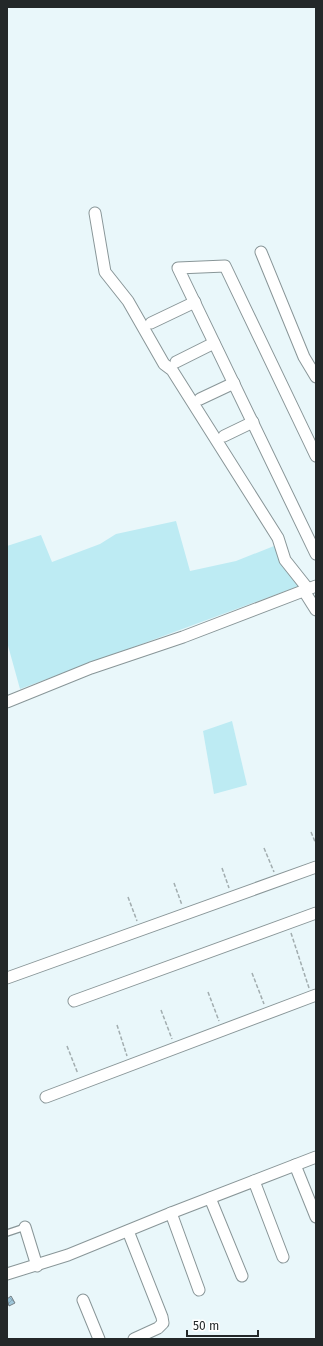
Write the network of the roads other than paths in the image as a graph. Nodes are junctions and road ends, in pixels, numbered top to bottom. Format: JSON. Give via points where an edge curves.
{"nodes":[{"id":1,"x":94,"y":212,"type":"dead end"},
{"id":2,"x":261,"y":252,"type":"dead end"},
{"id":3,"x":195,"y":302,"type":"junction"},
{"id":4,"x":151,"y":323,"type":"dead end"},
{"id":5,"x":214,"y":343,"type":"junction"},
{"id":6,"x":176,"y":362,"type":"dead end"},
{"id":7,"x":316,"y":377,"type":"edge"},
{"id":8,"x":234,"y":383,"type":"junction"},
{"id":9,"x":200,"y":399,"type":"dead end"},
{"id":10,"x":253,"y":422,"type":"junction"},
{"id":11,"x":224,"y":436,"type":"dead end"},
{"id":12,"x":316,"y":456,"type":"edge"},
{"id":13,"x":316,"y":554,"type":"edge"},
{"id":14,"x":309,"y":589,"type":"edge"},
{"id":15,"x":316,"y":610,"type":"edge"},
{"id":16,"x":7,"y":702,"type":"edge"},
{"id":17,"x":316,"y":867,"type":"edge"},
{"id":18,"x":316,"y":913,"type":"edge"},
{"id":19,"x":7,"y":978,"type":"edge"},
{"id":20,"x":314,"y":996,"type":"edge"},
{"id":21,"x":74,"y":1002,"type":"dead end"},
{"id":22,"x":46,"y":1097,"type":"dead end"},
{"id":23,"x":316,"y":1157,"type":"edge"},
{"id":24,"x":295,"y":1165,"type":"junction"},
{"id":25,"x":254,"y":1181,"type":"junction"},
{"id":26,"x":210,"y":1198,"type":"junction"},
{"id":27,"x":171,"y":1213,"type":"junction"},
{"id":28,"x":316,"y":1217,"type":"edge"},
{"id":29,"x":25,"y":1227,"type":"joint"},
{"id":30,"x":128,"y":1231,"type":"junction"},
{"id":31,"x":7,"y":1233,"type":"edge"},
{"id":32,"x":283,"y":1257,"type":"dead end"},
{"id":33,"x":37,"y":1266,"type":"junction"},
{"id":34,"x":7,"y":1274,"type":"edge"},
{"id":35,"x":242,"y":1276,"type":"dead end"},
{"id":36,"x":199,"y":1290,"type":"dead end"},
{"id":37,"x":83,"y":1300,"type":"dead end"},
{"id":38,"x":99,"y":1339,"type":"edge"},
{"id":39,"x":134,"y":1339,"type":"edge"}],
"edges":[{"from":1,"to":14,"type":"street","via":[[105,272],[128,302],[164,364],[172,370],[278,538],[285,560]]},
{"from":2,"to":7,"type":"street","via":[[304,357]]},
{"from":3,"to":4,"type":"street"},
{"from":3,"to":5,"type":"street"},
{"from":3,"to":12,"type":"street","via":[[178,268],[225,266]]},
{"from":5,"to":6,"type":"street"},
{"from":5,"to":8,"type":"street"},
{"from":8,"to":9,"type":"street"},
{"from":8,"to":10,"type":"street"},
{"from":10,"to":11,"type":"street"},
{"from":10,"to":13,"type":"street"},
{"from":14,"to":15,"type":"street"},
{"from":14,"to":16,"type":"street","via":[[183,637],[91,668]]},
{"from":17,"to":19,"type":"street"},
{"from":18,"to":21,"type":"street"},
{"from":20,"to":22,"type":"street"},
{"from":23,"to":24,"type":"street"},
{"from":24,"to":25,"type":"street"},
{"from":24,"to":28,"type":"street"},
{"from":25,"to":26,"type":"street"},
{"from":25,"to":32,"type":"street"},
{"from":26,"to":27,"type":"street"},
{"from":26,"to":35,"type":"street"},
{"from":27,"to":30,"type":"street"},
{"from":27,"to":36,"type":"street"},
{"from":29,"to":31,"type":"lane"},
{"from":29,"to":33,"type":"street"},
{"from":30,"to":33,"type":"street"},
{"from":30,"to":39,"type":"street","via":[[163,1323]]},
{"from":33,"to":34,"type":"street"},
{"from":37,"to":38,"type":"street"}]}
